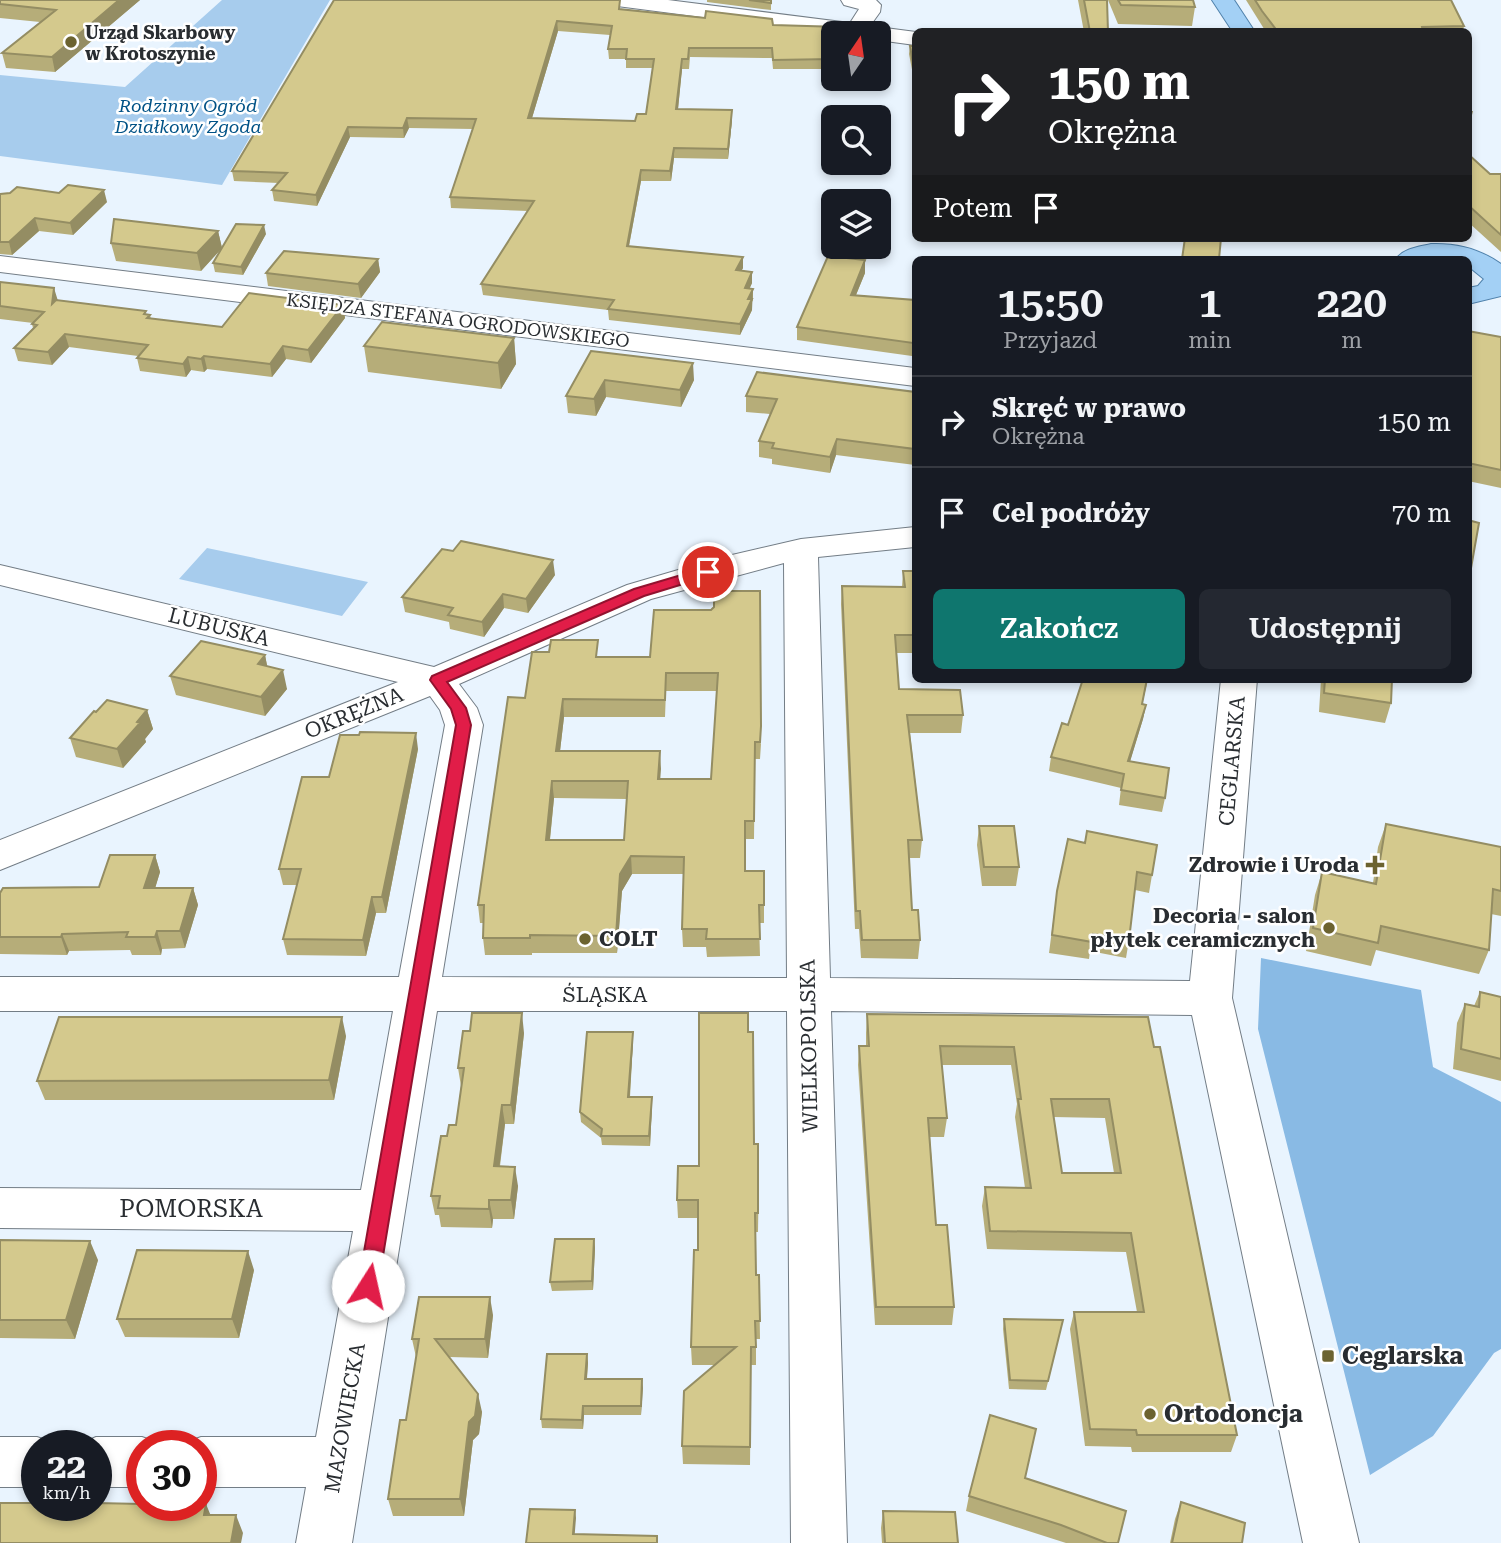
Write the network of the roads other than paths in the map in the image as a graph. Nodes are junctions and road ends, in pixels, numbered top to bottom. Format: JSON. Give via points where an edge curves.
{"nodes":[{"id":1,"x":617,"y":0,"type":"edge"},
{"id":2,"x":852,"y":0,"type":"edge"},
{"id":3,"x":1223,"y":0,"type":"edge"},
{"id":4,"x":862,"y":21,"type":"edge"},
{"id":5,"x":821,"y":26,"type":"edge"},
{"id":6,"x":1241,"y":28,"type":"edge"},
{"id":7,"x":891,"y":35,"type":"edge"},
{"id":8,"x":912,"y":38,"type":"edge"},
{"id":9,"x":1449,"y":246,"type":"edge"},
{"id":10,"x":1414,"y":251,"type":"edge"},
{"id":11,"x":1469,"y":256,"type":"edge"},
{"id":12,"x":1472,"y":258,"type":"edge"},
{"id":13,"x":0,"y":264,"type":"edge"},
{"id":14,"x":1491,"y":288,"type":"edge"},
{"id":15,"x":912,"y":377,"type":"edge"},
{"id":16,"x":912,"y":537,"type":"edge"},
{"id":17,"x":801,"y":549,"type":"junction"},
{"id":18,"x":0,"y":575,"type":"edge"},
{"id":19,"x":437,"y":680,"type":"junction"},
{"id":20,"x":1239,"y":683,"type":"edge"},
{"id":21,"x":0,"y":856,"type":"edge"},
{"id":22,"x":0,"y":994,"type":"edge"},
{"id":23,"x":419,"y":995,"type":"junction"},
{"id":24,"x":808,"y":995,"type":"junction"},
{"id":25,"x":1210,"y":998,"type":"junction"},
{"id":26,"x":0,"y":1208,"type":"edge"},
{"id":27,"x":381,"y":1211,"type":"junction"},
{"id":28,"x":0,"y":1462,"type":"edge"},
{"id":29,"x":21,"y":1462,"type":"edge"},
{"id":30,"x":217,"y":1462,"type":"edge"},
{"id":31,"x":337,"y":1462,"type":"junction"},
{"id":32,"x":324,"y":1543,"type":"edge"},
{"id":33,"x":819,"y":1543,"type":"edge"},
{"id":34,"x":1331,"y":1543,"type":"edge"}],
"edges":[{"from":1,"to":5,"type":"street"},
{"from":2,"to":4,"type":"street","via":[[870,5]]},
{"from":3,"to":6,"type":"main road"},
{"from":7,"to":8,"type":"street"},
{"from":9,"to":10,"type":"main road"},
{"from":9,"to":11,"type":"main road"},
{"from":12,"to":14,"type":"main road","via":[[1489,266]]},
{"from":13,"to":15,"type":"street","name":"KSIĘDZA STEFANA OGRODOWSKIEGO"},
{"from":16,"to":17,"type":"street","name":"OKRĘŻNA"},
{"from":17,"to":19,"type":"street","name":"OKRĘŻNA","via":[[639,593]]},
{"from":17,"to":24,"type":"street","name":"WIELKOPOLSKA"},
{"from":18,"to":19,"type":"street","name":"LUBUSKA"},
{"from":19,"to":21,"type":"street","name":"OKRĘŻNA"},
{"from":19,"to":23,"type":"street","name":"MAZOWIECKA","via":[[458,708],[464,725]]},
{"from":20,"to":25,"type":"street","name":"CEGLARSKA"},
{"from":22,"to":23,"type":"street","name":"ŚLĄSKA"},
{"from":23,"to":24,"type":"street","name":"ŚLĄSKA"},
{"from":23,"to":27,"type":"street","name":"MAZOWIECKA"},
{"from":24,"to":25,"type":"street","name":"ŚLĄSKA"},
{"from":24,"to":33,"type":"street","name":"WIELKOPOLSKA"},
{"from":25,"to":34,"type":"street","name":"CEGLARSKA"},
{"from":26,"to":27,"type":"street","name":"POMORSKA"},
{"from":27,"to":31,"type":"street","name":"MAZOWIECKA"},
{"from":28,"to":29,"type":"street"},
{"from":30,"to":31,"type":"street"},
{"from":31,"to":32,"type":"street","name":"MAZOWIECKA"}]}
